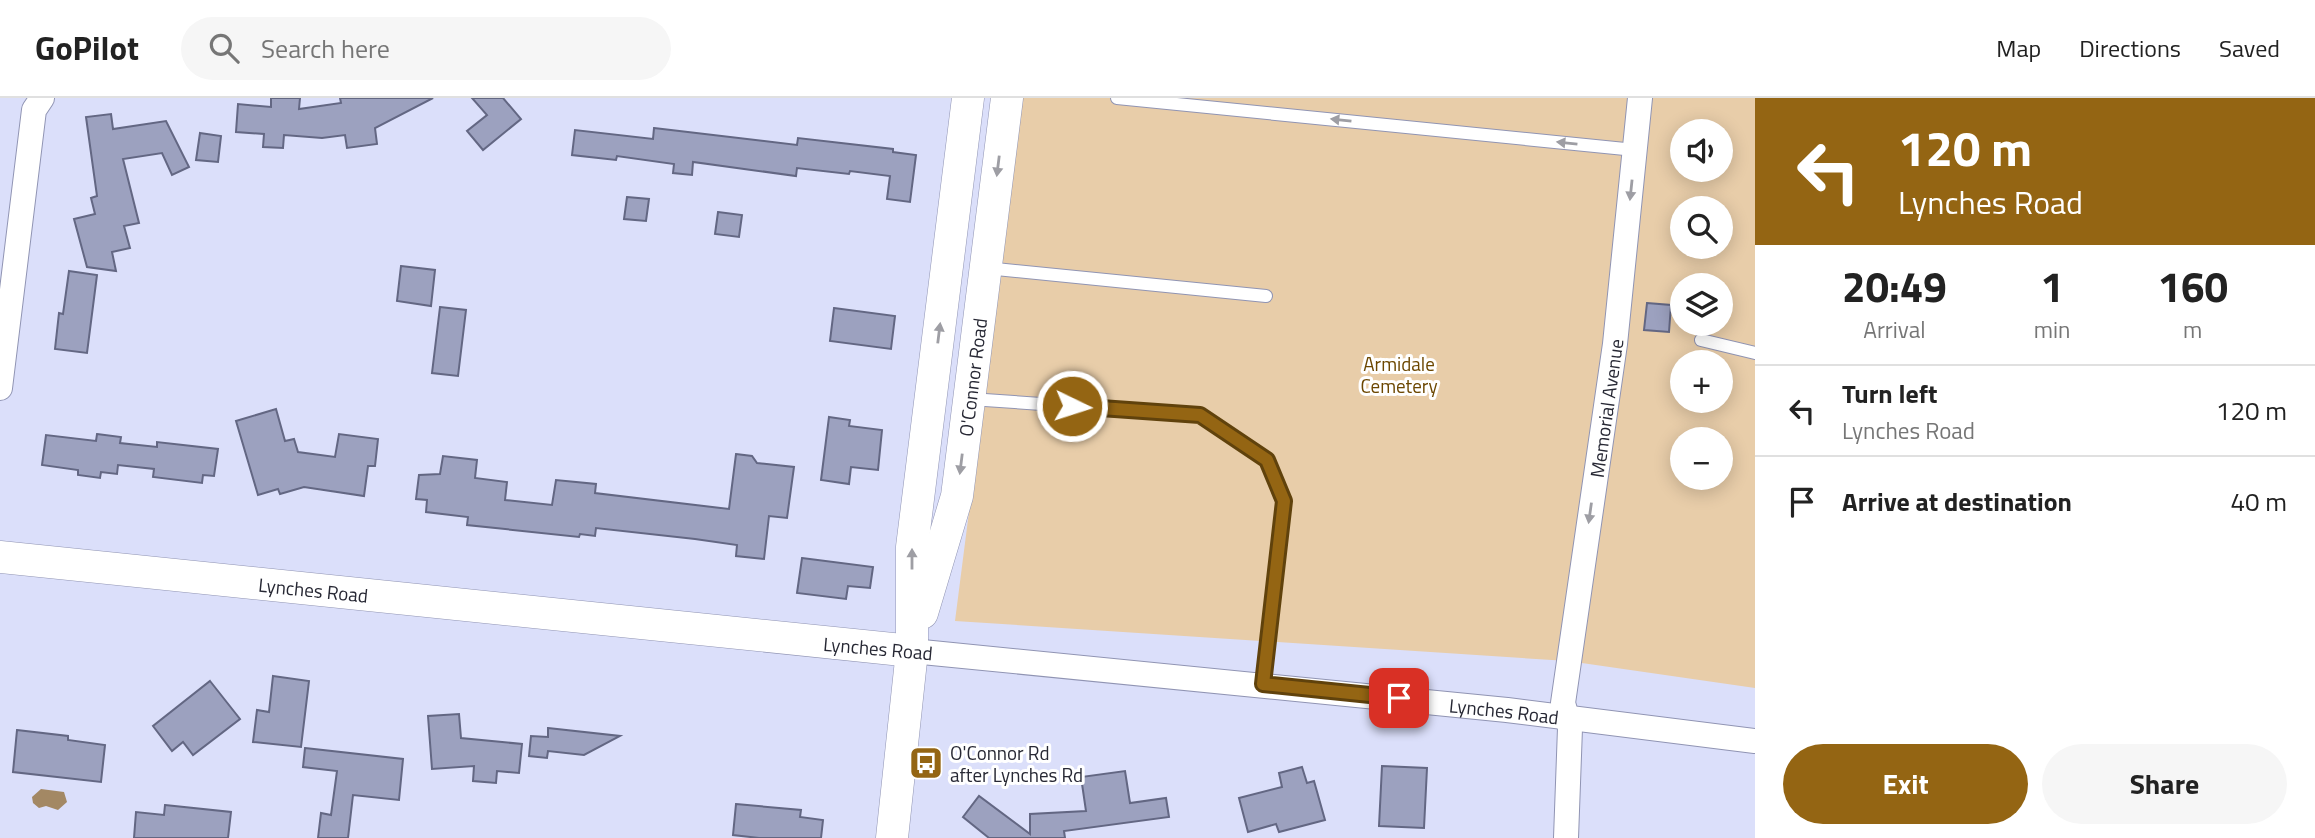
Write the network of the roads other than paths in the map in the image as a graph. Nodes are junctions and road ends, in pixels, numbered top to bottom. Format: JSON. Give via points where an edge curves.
{"nodes":[{"id":1,"x":43,"y":98,"type":"edge"},
{"id":2,"x":968,"y":98,"type":"edge"},
{"id":3,"x":1007,"y":98,"type":"edge"},
{"id":4,"x":1116,"y":98,"type":"edge"},
{"id":5,"x":1640,"y":98,"type":"edge"},
{"id":6,"x":1635,"y":150,"type":"junction"},
{"id":7,"x":985,"y":268,"type":"junction"},
{"id":8,"x":1266,"y":296,"type":"dead end"},
{"id":9,"x":1700,"y":340,"type":"dead end"},
{"id":10,"x":1755,"y":353,"type":"edge"},
{"id":11,"x":0,"y":388,"type":"edge"},
{"id":12,"x":970,"y":399,"type":"junction"},
{"id":13,"x":0,"y":557,"type":"edge"},
{"id":14,"x":912,"y":652,"type":"junction"},
{"id":15,"x":1263,"y":684,"type":"junction"},
{"id":16,"x":1567,"y":716,"type":"junction"},
{"id":17,"x":1755,"y":741,"type":"edge"},
{"id":18,"x":892,"y":838,"type":"edge"},
{"id":19,"x":1566,"y":838,"type":"edge"}],
"edges":[{"from":1,"to":11,"type":"street","via":[[34,110]]},
{"from":14,"to":2,"type":"street","name":"O'Connor Road","one_way":true,"via":[[912,547]]},
{"from":3,"to":7,"type":"street","name":"O'Connor Road","one_way":true},
{"from":6,"to":4,"type":"lane","one_way":true},
{"from":5,"to":6,"type":"street","name":"Memorial Avenue"},
{"from":6,"to":16,"type":"street","name":"Memorial Avenue","one_way":true,"via":[[1615,344],[1563,703]]},
{"from":7,"to":8,"type":"lane"},
{"from":7,"to":12,"type":"street","name":"O'Connor Road"},
{"from":9,"to":10,"type":"lane"},
{"from":12,"to":14,"type":"street","name":"O'Connor Road","one_way":true,"via":[[957,496]]},
{"from":12,"to":15,"type":"lane","via":[[1200,415],[1267,460],[1284,501]]},
{"from":13,"to":14,"type":"street","name":"Lynches Road"},
{"from":14,"to":15,"type":"street","name":"Lynches Road"},
{"from":14,"to":18,"type":"street","name":"O'Connor Road"},
{"from":15,"to":16,"type":"street","name":"Lynches Road"},
{"from":16,"to":17,"type":"street","name":"Lynches Road"},
{"from":16,"to":19,"type":"street","name":"Memorial Avenue"}]}
